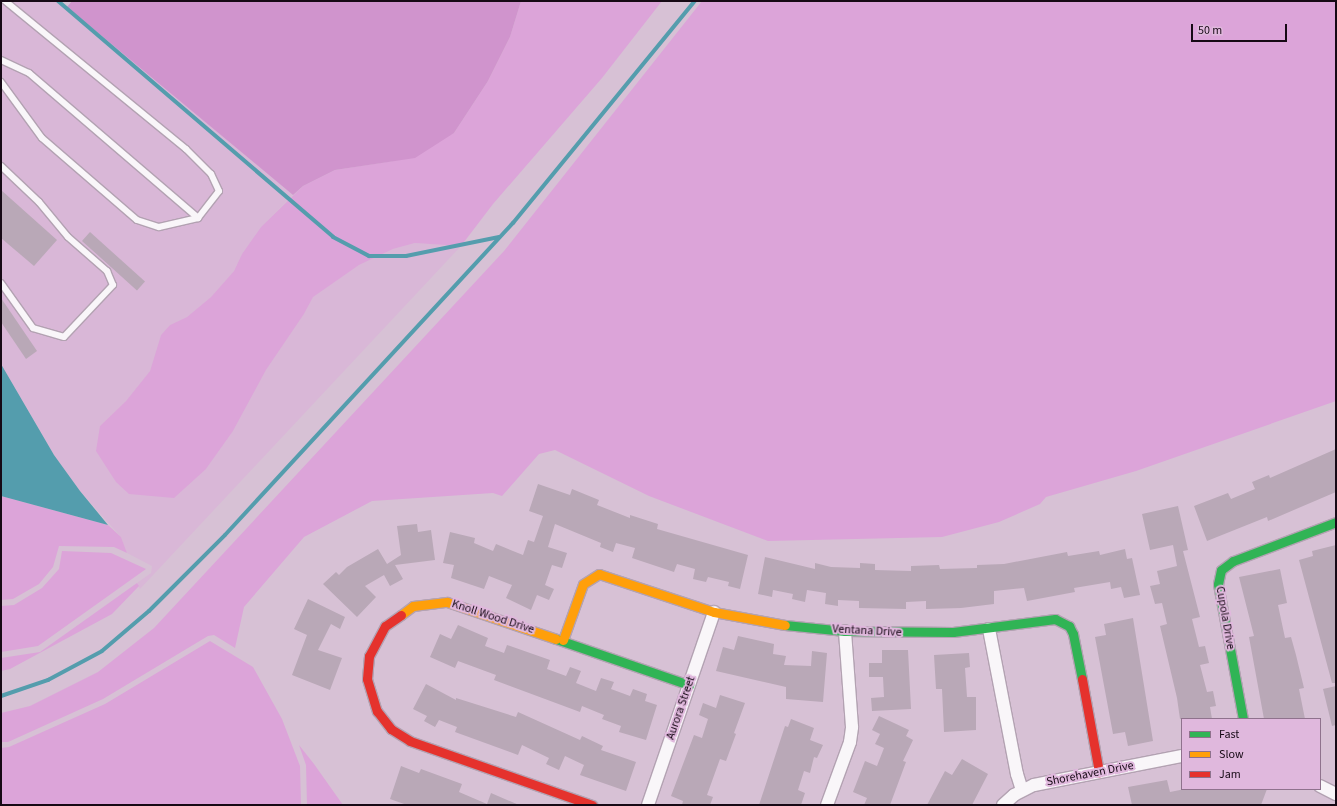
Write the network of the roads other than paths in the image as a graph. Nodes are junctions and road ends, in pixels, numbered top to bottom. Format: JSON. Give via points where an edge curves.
{"nodes":[{"id":1,"x":5,"y":1,"type":"edge"},
{"id":2,"x":1,"y":60,"type":"edge"},
{"id":3,"x":1,"y":82,"type":"edge"},
{"id":4,"x":1,"y":166,"type":"edge"},
{"id":5,"x":198,"y":218,"type":"junction"},
{"id":6,"x":1,"y":283,"type":"edge"},
{"id":7,"x":1336,"y":522,"type":"edge"},
{"id":8,"x":714,"y":612,"type":"junction"},
{"id":9,"x":989,"y":629,"type":"junction"},
{"id":10,"x":845,"y":631,"type":"junction"},
{"id":11,"x":563,"y":640,"type":"junction"},
{"id":12,"x":689,"y":685,"type":"junction"},
{"id":13,"x":1244,"y":718,"type":"edge"},
{"id":14,"x":1181,"y":756,"type":"edge"},
{"id":15,"x":1099,"y":772,"type":"junction"},
{"id":16,"x":1321,"y":786,"type":"edge"},
{"id":17,"x":1022,"y":790,"type":"junction"},
{"id":18,"x":1336,"y":794,"type":"edge"},
{"id":19,"x":561,"y":800,"type":"edge"},
{"id":20,"x":592,"y":805,"type":"edge"},
{"id":21,"x":648,"y":805,"type":"edge"},
{"id":22,"x":827,"y":805,"type":"edge"},
{"id":23,"x":1003,"y":805,"type":"edge"}],
"edges":[{"from":1,"to":5,"type":"lane","via":[[186,149],[211,174],[219,192]]},
{"from":2,"to":5,"type":"lane","via":[[29,73]]},
{"from":3,"to":5,"type":"lane","via":[[42,138],[137,220],[159,227]]},
{"from":4,"to":6,"type":"lane","via":[[39,202],[68,237],[107,271],[113,285],[64,337],[33,328]]},
{"from":7,"to":13,"type":"street","name":"Cupola Drive","via":[[1233,561],[1221,570],[1218,584]]},
{"from":8,"to":10,"type":"street","name":"Ventana Drive","via":[[791,626]]},
{"from":8,"to":11,"type":"street","name":"Ventana Drive","via":[[599,574],[582,584]]},
{"from":8,"to":12,"type":"street","name":"Aurora Street"},
{"from":9,"to":10,"type":"street","name":"Ventana Drive","via":[[906,633]]},
{"from":9,"to":15,"type":"street","name":"Ventana Drive","via":[[1055,619],[1069,626],[1073,634]]},
{"from":9,"to":17,"type":"street"},
{"from":10,"to":22,"type":"street","via":[[852,727],[850,742]]},
{"from":11,"to":12,"type":"street","name":"Knoll Wood Drive"},
{"from":11,"to":19,"type":"street","name":"Knoll Wood Drive","via":[[458,604],[424,603],[403,611],[385,626],[369,656],[367,679],[376,711],[400,736]]},
{"from":12,"to":21,"type":"street","name":"Aurora Street"},
{"from":14,"to":15,"type":"street","name":"Shorehaven Drive"},
{"from":15,"to":17,"type":"street","name":"Shorehaven Drive","via":[[1034,785]]},
{"from":16,"to":18,"type":"street"},
{"from":17,"to":23,"type":"street","name":"Shorehaven Drive"},
{"from":19,"to":20,"type":"street","name":"Knoll Wood Drive"}]}
